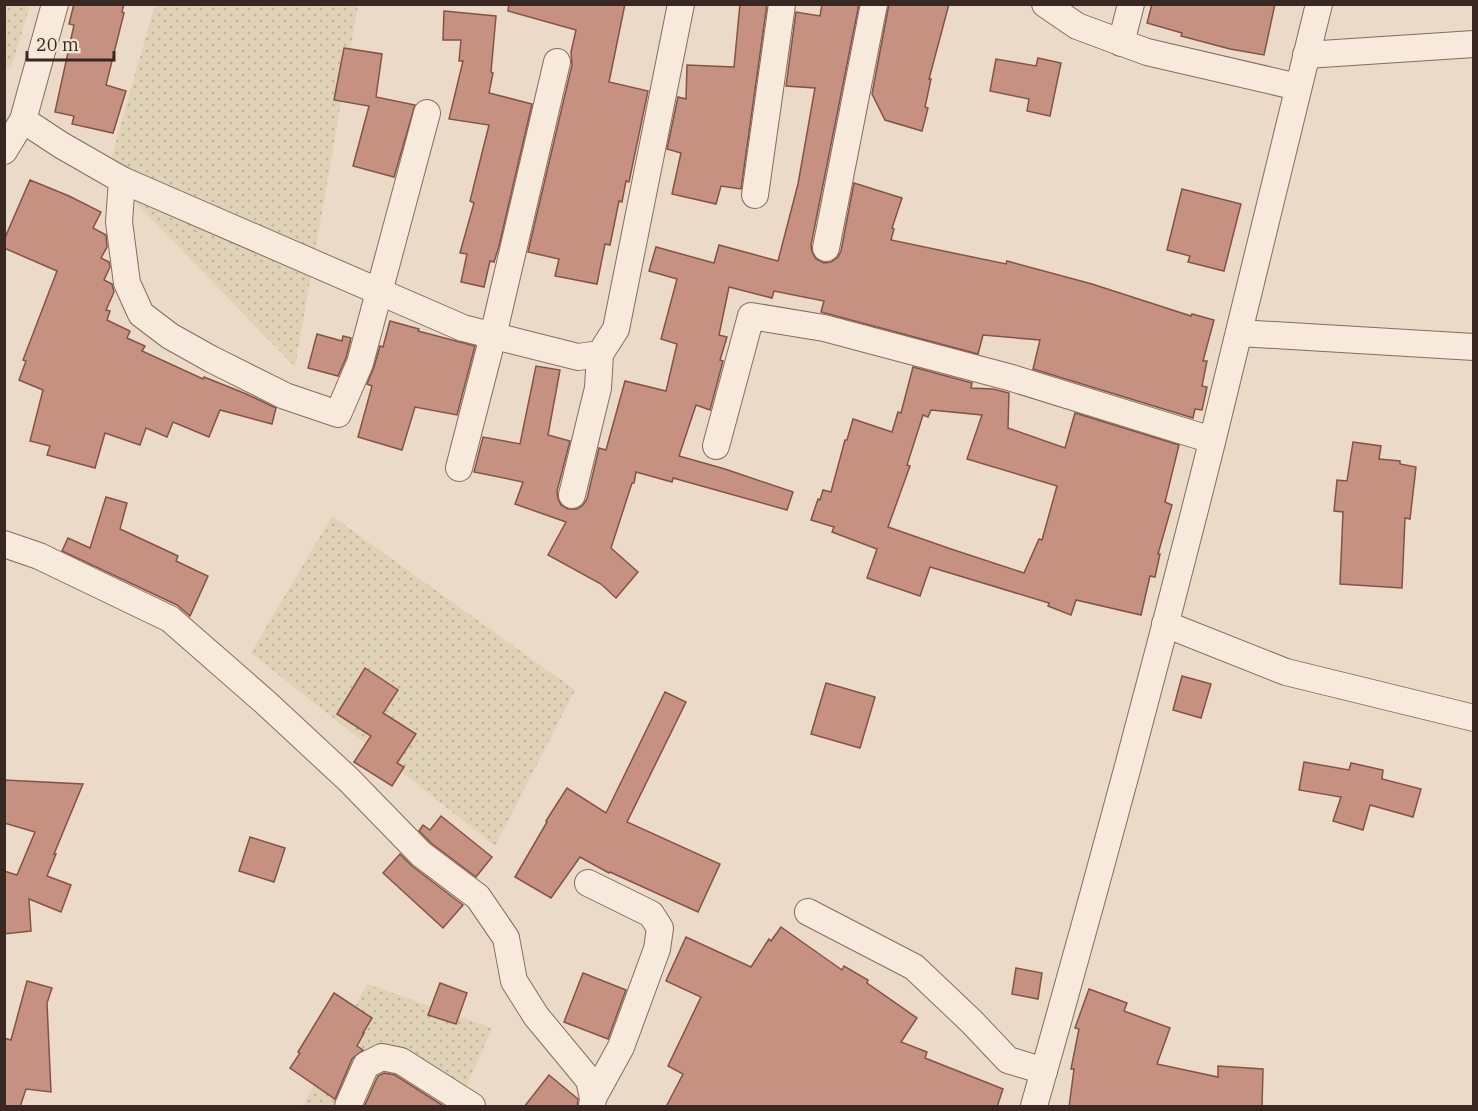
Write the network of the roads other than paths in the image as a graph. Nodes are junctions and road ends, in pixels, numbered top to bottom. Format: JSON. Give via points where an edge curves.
{"nodes":[{"id":1,"x":55,"y":4,"type":"edge"},
{"id":2,"x":681,"y":4,"type":"edge"},
{"id":3,"x":782,"y":4,"type":"edge"},
{"id":4,"x":874,"y":4,"type":"edge"},
{"id":5,"x":1045,"y":4,"type":"edge"},
{"id":6,"x":1131,"y":4,"type":"edge"},
{"id":7,"x":1319,"y":4,"type":"edge"},
{"id":8,"x":1121,"y":43,"type":"junction"},
{"id":9,"x":1473,"y":44,"type":"edge"},
{"id":10,"x":1306,"y":55,"type":"junction"},
{"id":11,"x":557,"y":62,"type":"dead end"},
{"id":12,"x":1298,"y":87,"type":"junction"},
{"id":13,"x":427,"y":113,"type":"dead end"},
{"id":14,"x":23,"y":120,"type":"junction"},
{"id":15,"x":4,"y":151,"type":"edge"},
{"id":16,"x":122,"y":180,"type":"junction"},
{"id":17,"x":755,"y":195,"type":"dead end"},
{"id":18,"x":826,"y":248,"type":"dead end"},
{"id":19,"x":380,"y":292,"type":"junction"},
{"id":20,"x":1239,"y":333,"type":"junction"},
{"id":21,"x":493,"y":336,"type":"junction"},
{"id":22,"x":1473,"y":347,"type":"edge"},
{"id":23,"x":600,"y":354,"type":"junction"},
{"id":24,"x":1212,"y":440,"type":"junction"},
{"id":25,"x":716,"y":446,"type":"dead end"},
{"id":26,"x":459,"y":468,"type":"dead end"},
{"id":27,"x":573,"y":495,"type":"dead end"},
{"id":28,"x":4,"y":544,"type":"edge"},
{"id":29,"x":1165,"y":624,"type":"junction"},
{"id":30,"x":1473,"y":718,"type":"edge"},
{"id":31,"x":588,"y":883,"type":"dead end"},
{"id":32,"x":808,"y":912,"type":"dead end"},
{"id":33,"x":1044,"y":1071,"type":"junction"},
{"id":34,"x":592,"y":1102,"type":"edge"},
{"id":35,"x":348,"y":1107,"type":"edge"},
{"id":36,"x":472,"y":1107,"type":"edge"},
{"id":37,"x":1034,"y":1107,"type":"edge"}],
"edges":[{"from":1,"to":14,"type":"street"},
{"from":2,"to":23,"type":"street","via":[[616,329]]},
{"from":3,"to":17,"type":"street"},
{"from":4,"to":18,"type":"street"},
{"from":5,"to":8,"type":"street","via":[[1077,26]]},
{"from":6,"to":8,"type":"street"},
{"from":7,"to":10,"type":"street"},
{"from":8,"to":12,"type":"street"},
{"from":9,"to":10,"type":"street"},
{"from":10,"to":12,"type":"street"},
{"from":11,"to":21,"type":"street"},
{"from":12,"to":20,"type":"street"},
{"from":13,"to":19,"type":"street"},
{"from":14,"to":15,"type":"street"},
{"from":14,"to":16,"type":"street"},
{"from":16,"to":19,"type":"street"},
{"from":16,"to":19,"type":"street","via":[[119,222],[127,283],[141,314],[170,336],[285,396],[338,414],[360,363]]},
{"from":19,"to":21,"type":"street","via":[[463,328]]},
{"from":20,"to":22,"type":"street"},
{"from":20,"to":24,"type":"street"},
{"from":21,"to":23,"type":"street","via":[[578,357]]},
{"from":21,"to":26,"type":"street"},
{"from":23,"to":27,"type":"street","via":[[598,388]]},
{"from":24,"to":25,"type":"street","via":[[1012,378],[824,328],[752,316]]},
{"from":24,"to":29,"type":"street"},
{"from":28,"to":34,"type":"street","via":[[39,556],[170,619],[349,780],[421,854],[478,897],[506,938],[514,981],[536,1016],[589,1080]]},
{"from":29,"to":30,"type":"street","via":[[1286,672]]},
{"from":29,"to":33,"type":"street"},
{"from":31,"to":34,"type":"street","via":[[651,914],[660,928],[657,949],[621,1047]]},
{"from":32,"to":33,"type":"street","via":[[914,967],[1008,1060]]},
{"from":33,"to":37,"type":"street"},
{"from":35,"to":36,"type":"street","via":[[366,1065],[382,1057],[401,1061]]}]}
